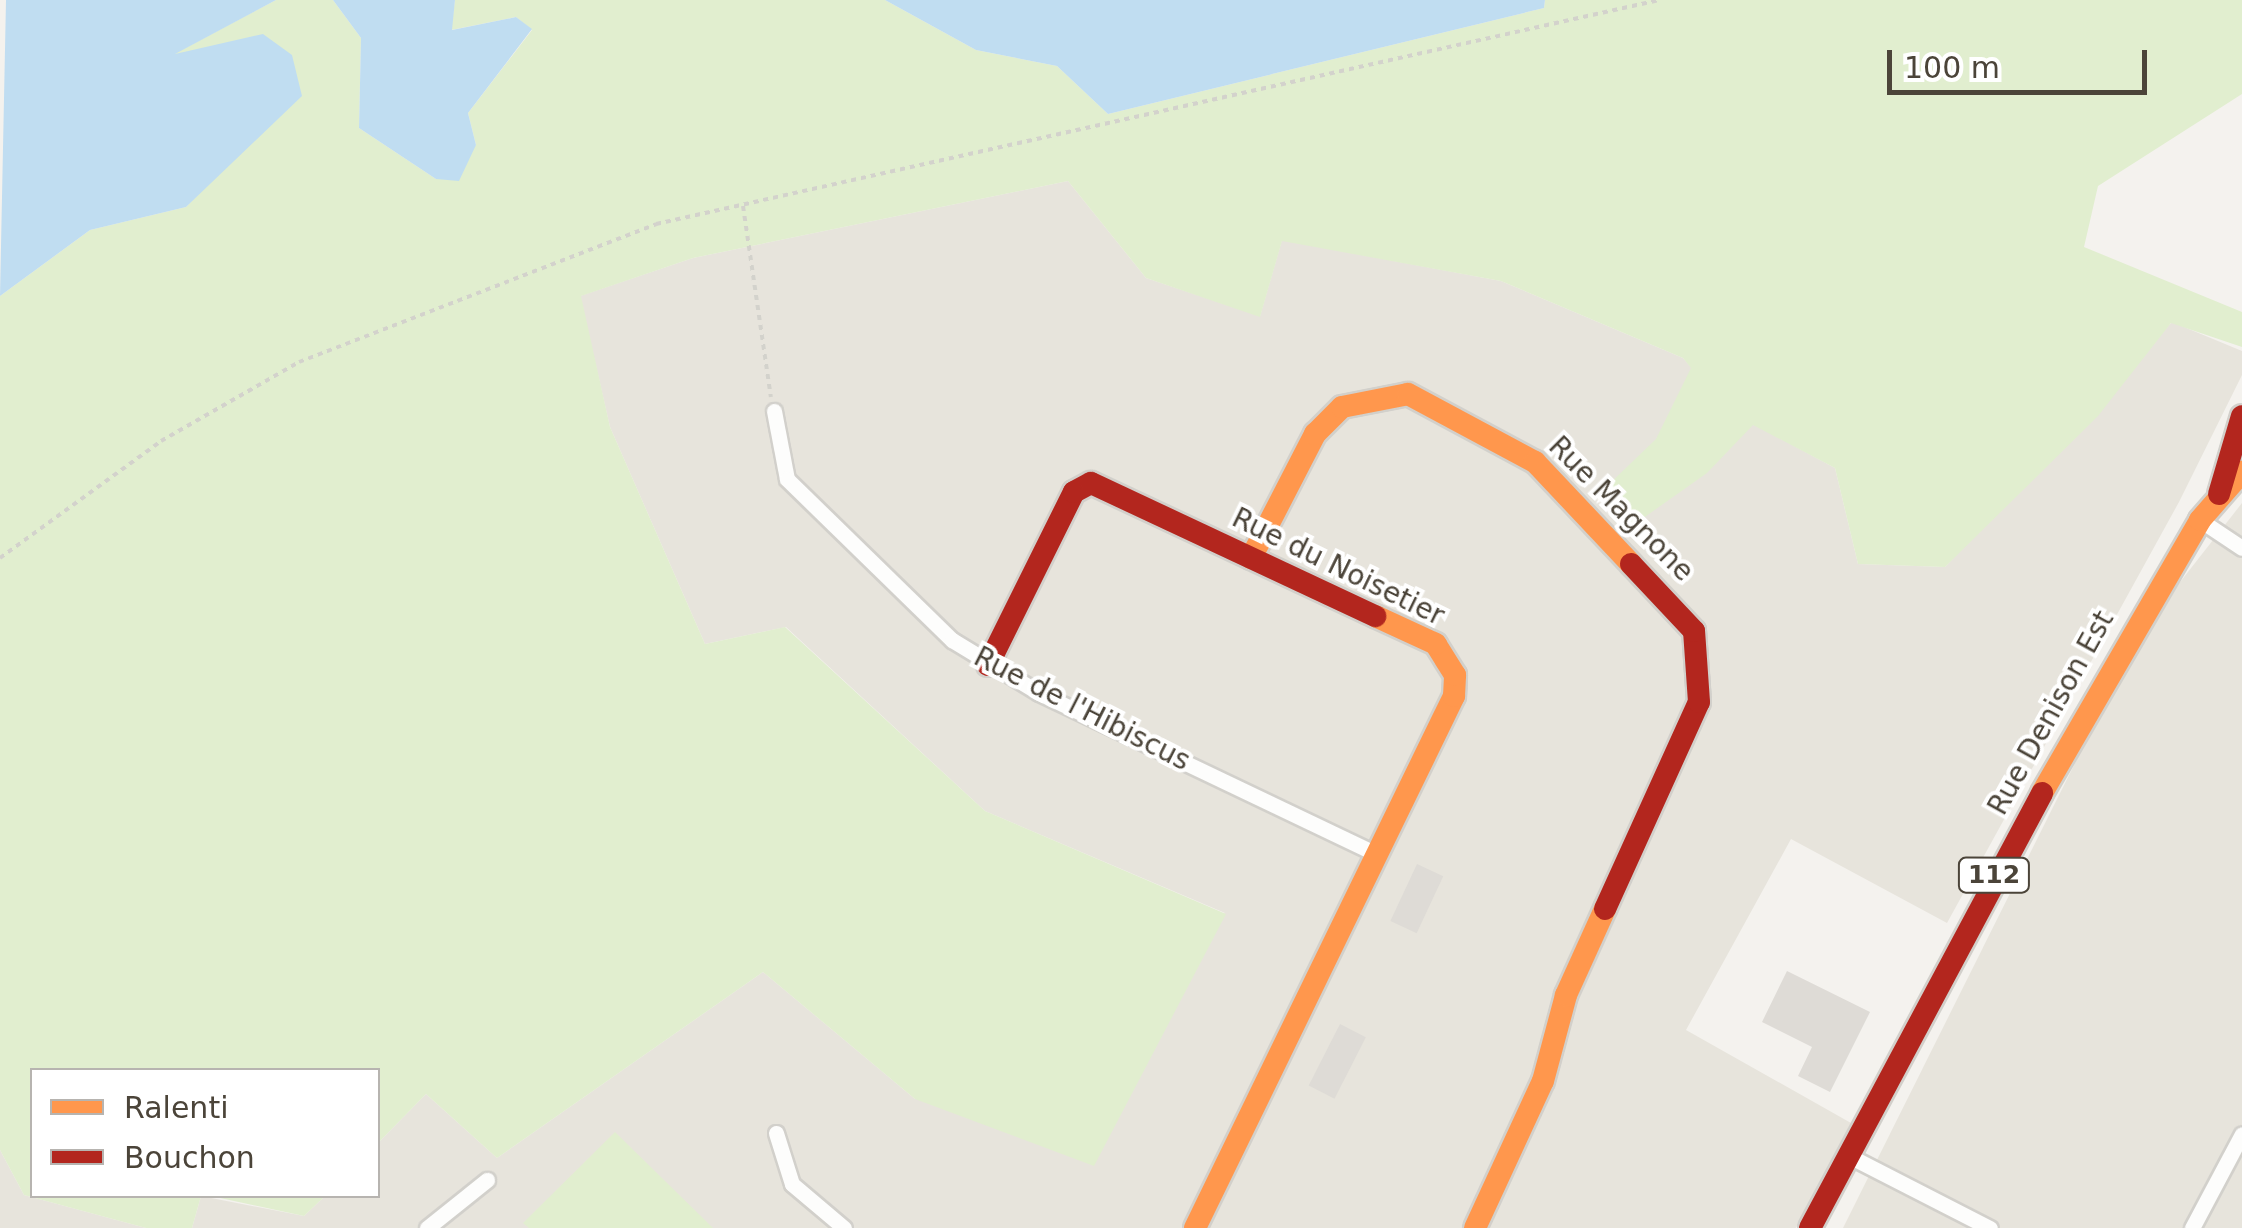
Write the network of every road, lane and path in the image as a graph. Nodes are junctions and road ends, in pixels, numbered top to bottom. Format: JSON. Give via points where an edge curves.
{"nodes":[{"id":1,"x":1658,"y":0,"type":"edge"},
{"id":2,"x":743,"y":206,"type":"junction"},
{"id":3,"x":774,"y":411,"type":"joint"},
{"id":4,"x":2242,"y":416,"type":"edge"},
{"id":5,"x":2242,"y":472,"type":"edge"},
{"id":6,"x":2219,"y":494,"type":"junction"},
{"id":7,"x":2200,"y":520,"type":"junction"},
{"id":8,"x":2242,"y":548,"type":"edge"},
{"id":9,"x":0,"y":558,"type":"edge"},
{"id":10,"x":1252,"y":558,"type":"junction"},
{"id":11,"x":988,"y":665,"type":"junction"},
{"id":12,"x":1378,"y":854,"type":"junction"},
{"id":13,"x":776,"y":1133,"type":"dead end"},
{"id":14,"x":2242,"y":1134,"type":"edge"},
{"id":15,"x":1850,"y":1157,"type":"junction"},
{"id":16,"x":486,"y":1180,"type":"dead end"},
{"id":17,"x":427,"y":1228,"type":"edge"},
{"id":18,"x":844,"y":1228,"type":"edge"},
{"id":19,"x":1196,"y":1228,"type":"edge"},
{"id":20,"x":1475,"y":1228,"type":"edge"},
{"id":21,"x":1810,"y":1228,"type":"edge"},
{"id":22,"x":1820,"y":1228,"type":"edge"},
{"id":23,"x":1990,"y":1228,"type":"edge"},
{"id":24,"x":2192,"y":1228,"type":"edge"}],
"edges":[{"from":1,"to":2,"type":"path"},
{"from":2,"to":3,"type":"path"},
{"from":2,"to":9,"type":"path","via":[[656,224],[299,362],[161,441]]},
{"from":3,"to":11,"type":"street","name":"Rue de l'Hibiscus","via":[[787,480],[922,614]]},
{"from":4,"to":6,"type":"street"},
{"from":5,"to":6,"type":"street","name":"Rue Denison Est","number":"112"},
{"from":6,"to":7,"type":"street","name":"Rue Denison Est","number":"112"},
{"from":7,"to":8,"type":"street"},
{"from":7,"to":15,"type":"street","name":"Rue Denison Est","number":"112","via":[[1990,882]]},
{"from":10,"to":11,"type":"street","name":"Rue du Noisetier","via":[[1092,484],[1074,492]]},
{"from":10,"to":12,"type":"street","name":"Rue du Noisetier","via":[[1436,644],[1455,674],[1454,696]]},
{"from":10,"to":20,"type":"street","name":"Rue Magnone","via":[[1315,434],[1342,407],[1408,394],[1535,462],[1694,632],[1699,702],[1566,996],[1543,1081]]},
{"from":11,"to":12,"type":"street","name":"Rue de l'Hibiscus"},
{"from":12,"to":19,"type":"street","name":"Rue du Noisetier"},
{"from":13,"to":18,"type":"street","via":[[792,1184]]},
{"from":14,"to":24,"type":"street"},
{"from":15,"to":21,"type":"street","name":"Rue Denison Est"},
{"from":15,"to":22,"type":"street","name":"Rue Denison Est","number":"112"},
{"from":15,"to":23,"type":"street"},
{"from":16,"to":17,"type":"street"}]}
